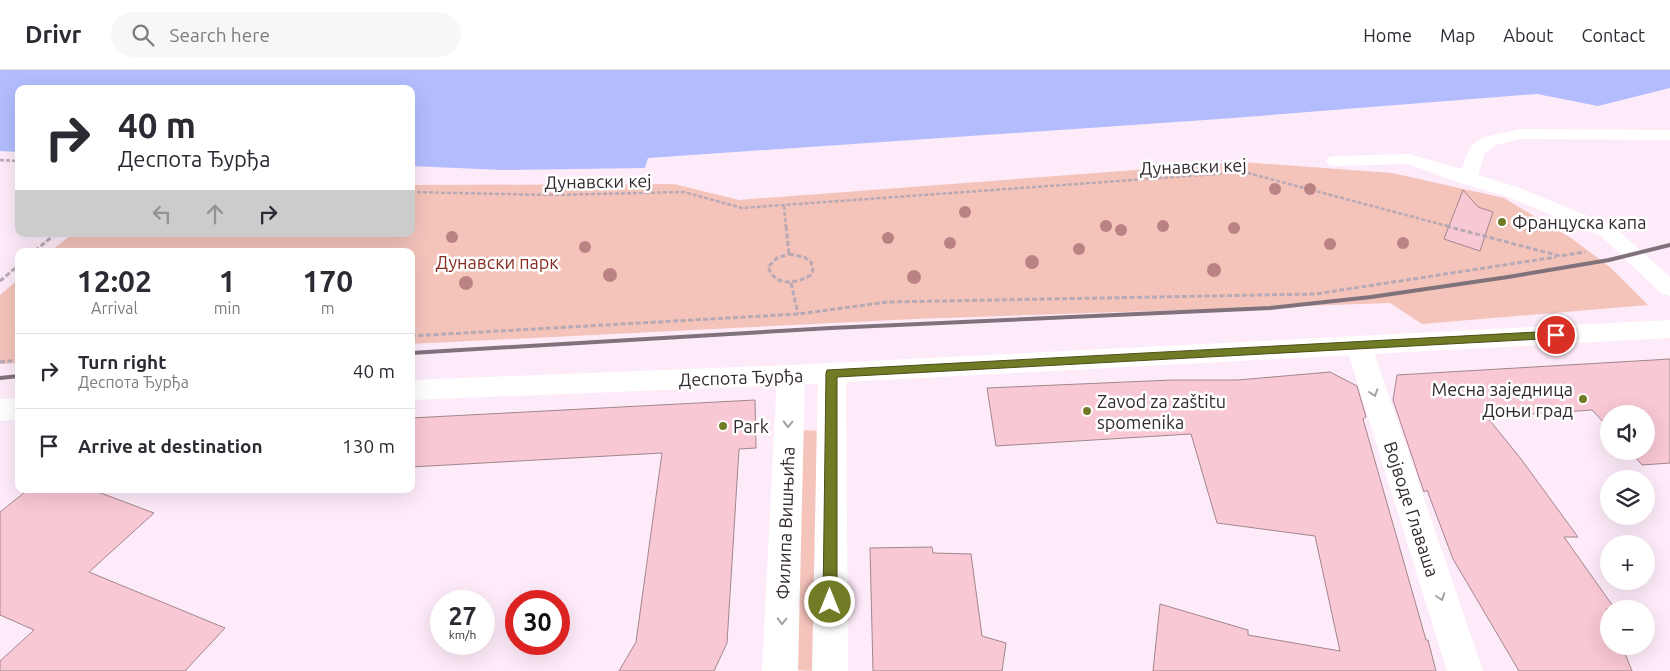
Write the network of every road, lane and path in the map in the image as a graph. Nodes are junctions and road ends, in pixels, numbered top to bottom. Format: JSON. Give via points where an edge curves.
{"nodes":[{"id":1,"x":1670,"y":135,"type":"edge"},
{"id":2,"x":0,"y":160,"type":"edge"},
{"id":3,"x":15,"y":161,"type":"edge"},
{"id":4,"x":1335,"y":161,"type":"dead end"},
{"id":5,"x":1467,"y":179,"type":"junction"},
{"id":6,"x":415,"y":192,"type":"edge"},
{"id":7,"x":784,"y":206,"type":"junction"},
{"id":8,"x":51,"y":237,"type":"edge"},
{"id":9,"x":39,"y":248,"type":"edge"},
{"id":10,"x":1593,"y":250,"type":"dead end"},
{"id":11,"x":789,"y":254,"type":"junction"},
{"id":12,"x":1560,"y":256,"type":"junction"},
{"id":13,"x":15,"y":268,"type":"edge"},
{"id":14,"x":0,"y":281,"type":"edge"},
{"id":15,"x":791,"y":283,"type":"junction"},
{"id":16,"x":1670,"y":289,"type":"edge"},
{"id":17,"x":798,"y":314,"type":"junction"},
{"id":18,"x":1670,"y":329,"type":"edge"},
{"id":19,"x":415,"y":336,"type":"edge"},
{"id":20,"x":1359,"y":346,"type":"junction"},
{"id":21,"x":15,"y":360,"type":"edge"},
{"id":22,"x":0,"y":362,"type":"edge"},
{"id":23,"x":832,"y":373,"type":"junction"},
{"id":24,"x":790,"y":375,"type":"junction"},
{"id":25,"x":415,"y":390,"type":"edge"},
{"id":26,"x":0,"y":410,"type":"edge"},
{"id":27,"x":15,"y":410,"type":"edge"},
{"id":28,"x":780,"y":671,"type":"edge"},
{"id":29,"x":830,"y":671,"type":"edge"},
{"id":30,"x":1464,"y":671,"type":"edge"}],
"edges":[{"from":1,"to":5,"type":"lane","via":[[1521,134],[1490,140],[1477,150]]},
{"from":2,"to":3,"type":"path"},
{"from":4,"to":5,"type":"lane","via":[[1410,159]]},
{"from":5,"to":16,"type":"lane","via":[[1513,192],[1607,231]]},
{"from":6,"to":7,"type":"path","name":"Дунавски кеј","via":[[551,195],[684,192],[742,208]]},
{"from":7,"to":11,"type":"path"},
{"from":7,"to":12,"type":"path","name":"Дунавски кеј","via":[[1244,172]]},
{"from":8,"to":9,"type":"path"},
{"from":10,"to":12,"type":"path","name":"Дунавски кеј"},
{"from":11,"to":15,"type":"path","via":[[776,258],[768,267],[777,280]]},
{"from":11,"to":15,"type":"path","via":[[808,259],[814,267],[811,275]]},
{"from":12,"to":17,"type":"path","via":[[1316,294],[887,302]]},
{"from":13,"to":14,"type":"path"},
{"from":15,"to":17,"type":"path"},
{"from":17,"to":19,"type":"path"},
{"from":18,"to":20,"type":"street","name":"Деспота Ђурђа"},
{"from":20,"to":23,"type":"street","name":"Деспота Ђурђа"},
{"from":20,"to":30,"type":"street","name":"Војводе Главаша","one_way":true},
{"from":21,"to":22,"type":"path"},
{"from":23,"to":24,"type":"street","name":"Деспота Ђурђа"},
{"from":23,"to":29,"type":"street"},
{"from":24,"to":25,"type":"street","name":"Деспота Ђурђа"},
{"from":24,"to":28,"type":"street","name":"Филипа Вишњића","one_way":true},
{"from":26,"to":27,"type":"street"}]}
